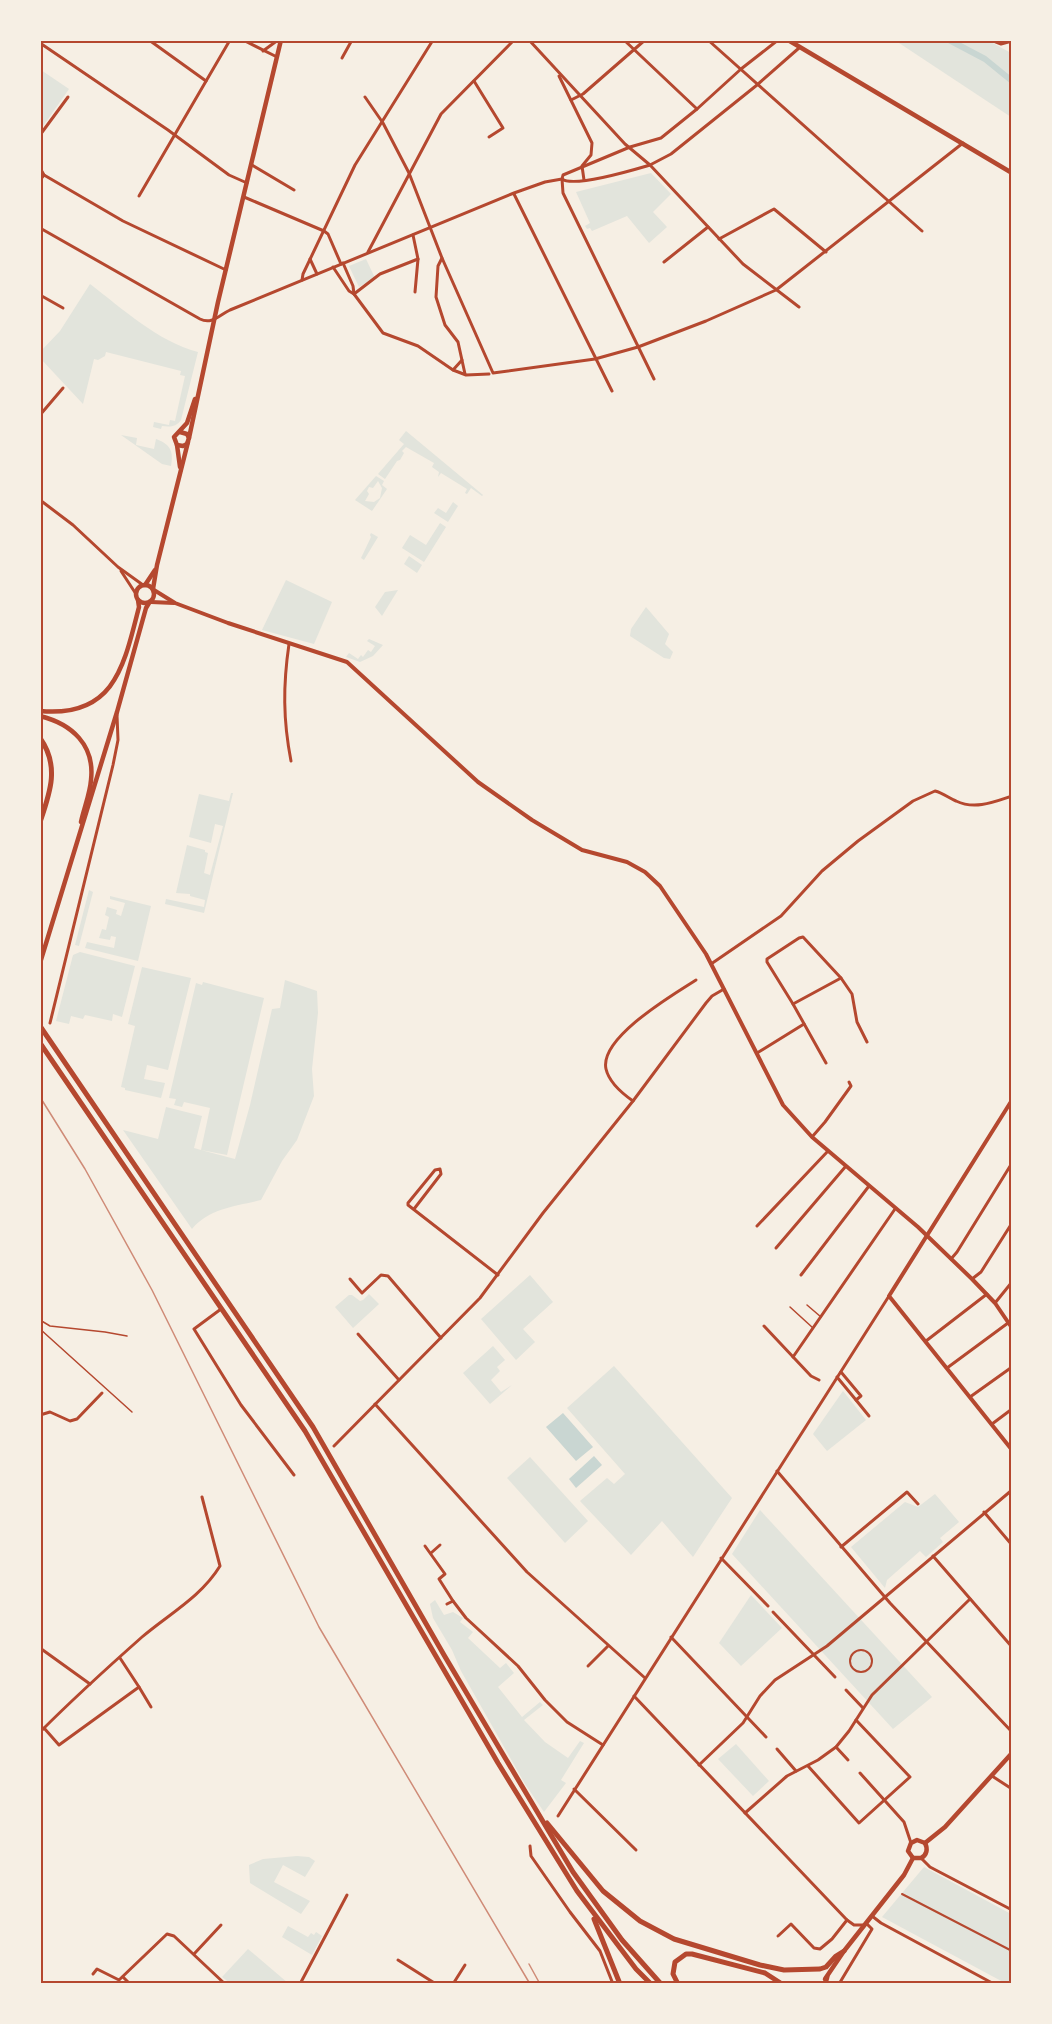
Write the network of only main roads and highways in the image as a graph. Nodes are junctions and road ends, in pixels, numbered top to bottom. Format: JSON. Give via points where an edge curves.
{"nodes":[{"id":1,"x":279,"y":40,"type":"edge"},
{"id":2,"x":788,"y":40,"type":"edge"},
{"id":3,"x":1011,"y":174,"type":"edge"},
{"id":4,"x":200,"y":385,"type":"junction"},
{"id":5,"x":180,"y":432,"type":"junction"},
{"id":6,"x":189,"y":440,"type":"junction"},
{"id":7,"x":177,"y":445,"type":"junction"},
{"id":8,"x":180,"y":473,"type":"junction"},
{"id":9,"x":157,"y":565,"type":"junction"},
{"id":10,"x":144,"y":585,"type":"junction"},
{"id":11,"x":153,"y":589,"type":"junction"},
{"id":12,"x":138,"y":600,"type":"junction"},
{"id":13,"x":150,"y":602,"type":"junction"},
{"id":14,"x":40,"y":711,"type":"edge"},
{"id":15,"x":40,"y":716,"type":"edge"},
{"id":16,"x":40,"y":738,"type":"edge"},
{"id":17,"x":40,"y":822,"type":"edge"},
{"id":18,"x":78,"y":842,"type":"junction"},
{"id":19,"x":45,"y":949,"type":"junction"},
{"id":20,"x":40,"y":955,"type":"edge"},
{"id":21,"x":40,"y":963,"type":"edge"},
{"id":22,"x":40,"y":1024,"type":"edge"},
{"id":23,"x":40,"y":1043,"type":"edge"},
{"id":24,"x":1011,"y":1753,"type":"edge"},
{"id":25,"x":531,"y":1802,"type":"junction"},
{"id":26,"x":925,"y":1843,"type":"junction"},
{"id":27,"x":913,"y":1858,"type":"junction"},
{"id":28,"x":590,"y":1910,"type":"junction"},
{"id":29,"x":844,"y":1952,"type":"junction"},
{"id":30,"x":827,"y":1977,"type":"joint"},
{"id":31,"x":620,"y":1983,"type":"edge"},
{"id":32,"x":651,"y":1983,"type":"edge"},
{"id":33,"x":661,"y":1983,"type":"edge"},
{"id":34,"x":678,"y":1983,"type":"edge"},
{"id":35,"x":782,"y":1983,"type":"edge"},
{"id":36,"x":824,"y":1983,"type":"edge"}],
"edges":[{"from":1,"to":4,"type":"main road"},
{"from":2,"to":3,"type":"main road"},
{"from":4,"to":5,"type":"main road"},
{"from":4,"to":6,"type":"main road"},
{"from":5,"to":6,"type":"main road","via":[[185,432]]},
{"from":5,"to":7,"type":"main road","via":[[174,437]]},
{"from":6,"to":7,"type":"main road","via":[[183,446]]},
{"from":6,"to":8,"type":"main road"},
{"from":7,"to":8,"type":"main road"},
{"from":8,"to":9,"type":"main road"},
{"from":9,"to":10,"type":"main road"},
{"from":9,"to":11,"type":"main road"},
{"from":10,"to":11,"type":"main road"},
{"from":10,"to":12,"type":"main road","via":[[136,594]]},
{"from":11,"to":13,"type":"main road","via":[[155,594]]},
{"from":12,"to":13,"type":"main road","via":[[143,604]]},
{"from":12,"to":14,"type":"main road","via":[[118,674],[106,692],[97,700],[64,711]]},
{"from":13,"to":18,"type":"main road"},
{"from":15,"to":18,"type":"main road","via":[[72,730],[85,746],[91,763],[91,783]]},
{"from":16,"to":17,"type":"highway","via":[[51,761],[53,778]]},
{"from":18,"to":19,"type":"main road"},
{"from":19,"to":20,"type":"main road"},
{"from":19,"to":21,"type":"main road"},
{"from":22,"to":25,"type":"highway","via":[[313,1427]]},
{"from":23,"to":28,"type":"highway","via":[[305,1431],[498,1763]]},
{"from":24,"to":26,"type":"main road","via":[[945,1827]]},
{"from":25,"to":29,"type":"highway","via":[[603,1891],[640,1921],[674,1939],[777,1969],[820,1969]]},
{"from":25,"to":33,"type":"highway","via":[[593,1902],[640,1963]]},
{"from":26,"to":27,"type":"main road","via":[[927,1852],[921,1858]]},
{"from":26,"to":27,"type":"main road","via":[[910,1843],[908,1851]]},
{"from":27,"to":29,"type":"main road"},
{"from":28,"to":31,"type":"highway"},
{"from":28,"to":32,"type":"highway"},
{"from":29,"to":30,"type":"main road"},
{"from":30,"to":36,"type":"highway"},
{"from":34,"to":35,"type":"highway","via":[[673,1974],[675,1962],[686,1954],[765,1973]]}]}
